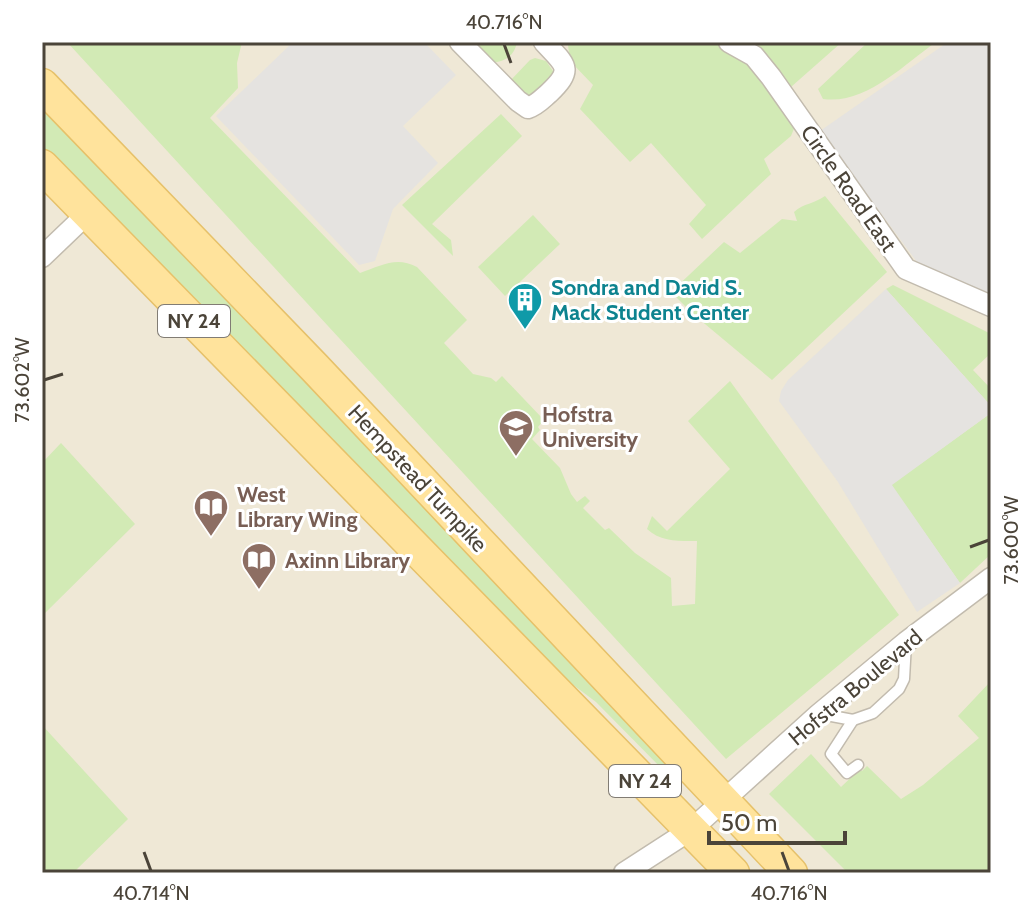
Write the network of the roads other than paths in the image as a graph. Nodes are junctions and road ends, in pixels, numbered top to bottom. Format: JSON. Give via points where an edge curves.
{"nodes":[{"id":1,"x":460,"y":42,"type":"edge"},
{"id":2,"x":545,"y":42,"type":"edge"},
{"id":3,"x":729,"y":42,"type":"edge"},
{"id":4,"x":42,"y":85,"type":"edge"},
{"id":5,"x":42,"y":166,"type":"edge"},
{"id":6,"x":88,"y":213,"type":"junction"},
{"id":7,"x":42,"y":257,"type":"edge"},
{"id":8,"x":991,"y":306,"type":"edge"},
{"id":9,"x":991,"y":578,"type":"edge"},
{"id":10,"x":906,"y":642,"type":"junction"},
{"id":11,"x":819,"y":714,"type":"junction"},
{"id":12,"x":853,"y":720,"type":"junction"},
{"id":13,"x":858,"y":765,"type":"dead end"},
{"id":14,"x":723,"y":802,"type":"junction"},
{"id":15,"x":692,"y":829,"type":"junction"},
{"id":16,"x":624,"y":873,"type":"edge"},
{"id":17,"x":733,"y":873,"type":"edge"},
{"id":18,"x":791,"y":873,"type":"edge"}],
"edges":[{"from":1,"to":2,"type":"street","via":[[528,108],[566,72]]},
{"from":3,"to":8,"type":"street","name":"Circle Road East","via":[[754,56],[771,77],[906,269]]},
{"from":4,"to":14,"type":"main road","name":"Hempstead Turnpike","number":"NY 24"},
{"from":5,"to":6,"type":"main road","number":"NY 24"},
{"from":6,"to":7,"type":"street"},
{"from":6,"to":15,"type":"main road","number":"NY 24"},
{"from":9,"to":10,"type":"street","name":"Hofstra Boulevard"},
{"from":10,"to":11,"type":"street","name":"Hofstra Boulevard"},
{"from":10,"to":12,"type":"lane","via":[[899,689],[873,713]]},
{"from":11,"to":12,"type":"lane"},
{"from":11,"to":14,"type":"street","name":"Hofstra Boulevard"},
{"from":12,"to":13,"type":"lane","via":[[831,754],[847,773]]},
{"from":14,"to":15,"type":"street","name":"Hofstra Boulevard"},
{"from":14,"to":18,"type":"main road","name":"Hempstead Turnpike","number":"NY 24"},
{"from":15,"to":16,"type":"street","name":"Hofstra Boulevard"},
{"from":15,"to":17,"type":"main road","number":"NY 24"}]}
